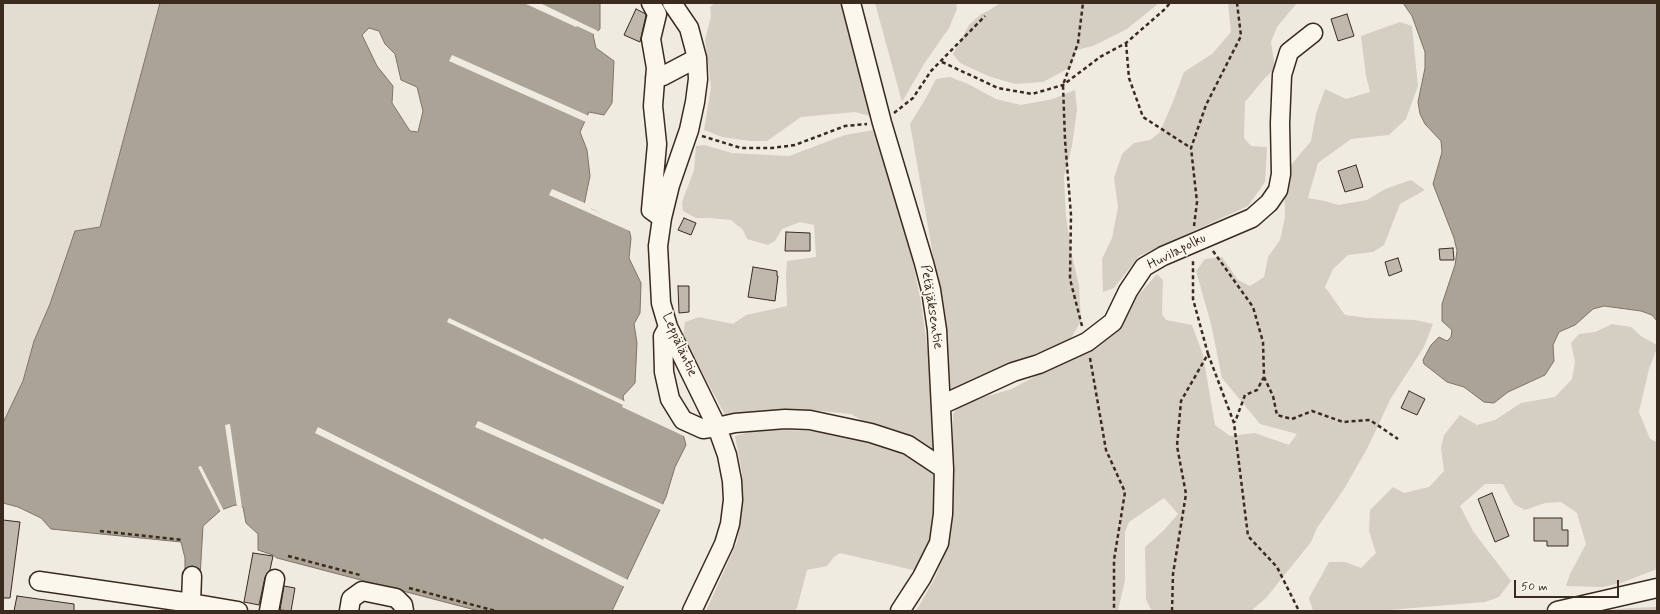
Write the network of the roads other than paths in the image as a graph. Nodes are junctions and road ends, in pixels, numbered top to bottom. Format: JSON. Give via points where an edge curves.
{"nodes":[{"id":1,"x":651,"y":3,"type":"edge"},
{"id":2,"x":672,"y":3,"type":"edge"},
{"id":3,"x":851,"y":3,"type":"edge"},
{"id":4,"x":1314,"y":33,"type":"dead end"},
{"id":5,"x":697,"y":58,"type":"junction"},
{"id":6,"x":655,"y":78,"type":"junction"},
{"id":7,"x":662,"y":218,"type":"junction"},
{"id":8,"x":668,"y":327,"type":"junction"},
{"id":9,"x":941,"y":405,"type":"junction"},
{"id":10,"x":717,"y":427,"type":"junction"},
{"id":11,"x":944,"y":469,"type":"junction"},
{"id":12,"x":192,"y":576,"type":"dead end"},
{"id":13,"x":275,"y":579,"type":"dead end"},
{"id":14,"x":39,"y":581,"type":"dead end"},
{"id":15,"x":1657,"y":588,"type":"edge"},
{"id":16,"x":191,"y":607,"type":"edge"},
{"id":17,"x":238,"y":611,"type":"edge"},
{"id":18,"x":269,"y":611,"type":"edge"},
{"id":19,"x":349,"y":611,"type":"edge"},
{"id":20,"x":404,"y":611,"type":"edge"},
{"id":21,"x":692,"y":611,"type":"edge"},
{"id":22,"x":900,"y":611,"type":"edge"},
{"id":23,"x":1557,"y":611,"type":"edge"}],
"edges":[{"from":1,"to":6,"type":"street","via":[[657,14],[651,39],[656,68]]},
{"from":2,"to":5,"type":"street","name":"Leppäläntie","via":[[689,28]]},
{"from":3,"to":9,"type":"street","name":"Petäjäksentie","via":[[882,123],[931,290],[937,330]]},
{"from":4,"to":9,"type":"street","name":"Huvilapolku","via":[[1289,52],[1282,75],[1281,174],[1278,190],[1269,203],[1252,218],[1162,256],[1144,267],[1128,291],[1113,322],[1087,342]]},
{"from":5,"to":6,"type":"street"},
{"from":5,"to":7,"type":"street","name":"Leppäläntie","via":[[698,79],[689,130],[670,185]]},
{"from":6,"to":7,"type":"street","via":[[653,106],[657,144],[651,210]]},
{"from":7,"to":8,"type":"street","name":"Leppäläntie","via":[[658,246],[659,279],[661,303]]},
{"from":8,"to":10,"type":"street","name":"Leppäläntie"},
{"from":8,"to":10,"type":"street","via":[[663,336],[664,372],[670,399],[683,420],[703,429]]},
{"from":9,"to":11,"type":"street","name":"Petäjäksentie"},
{"from":10,"to":11,"type":"street","via":[[785,419],[810,420],[871,433],[908,445]]},
{"from":10,"to":21,"type":"street","name":"Leppäläntie","via":[[727,455],[732,481],[730,524],[724,544]]},
{"from":11,"to":22,"type":"street","name":"Petäjäksentie","via":[[943,514],[939,543],[922,577]]},
{"from":12,"to":16,"type":"street"},
{"from":13,"to":18,"type":"street"},
{"from":14,"to":16,"type":"street"},
{"from":15,"to":23,"type":"street"},
{"from":16,"to":17,"type":"street"},
{"from":19,"to":20,"type":"street","via":[[351,599],[362,591],[396,598],[403,605]]}]}
